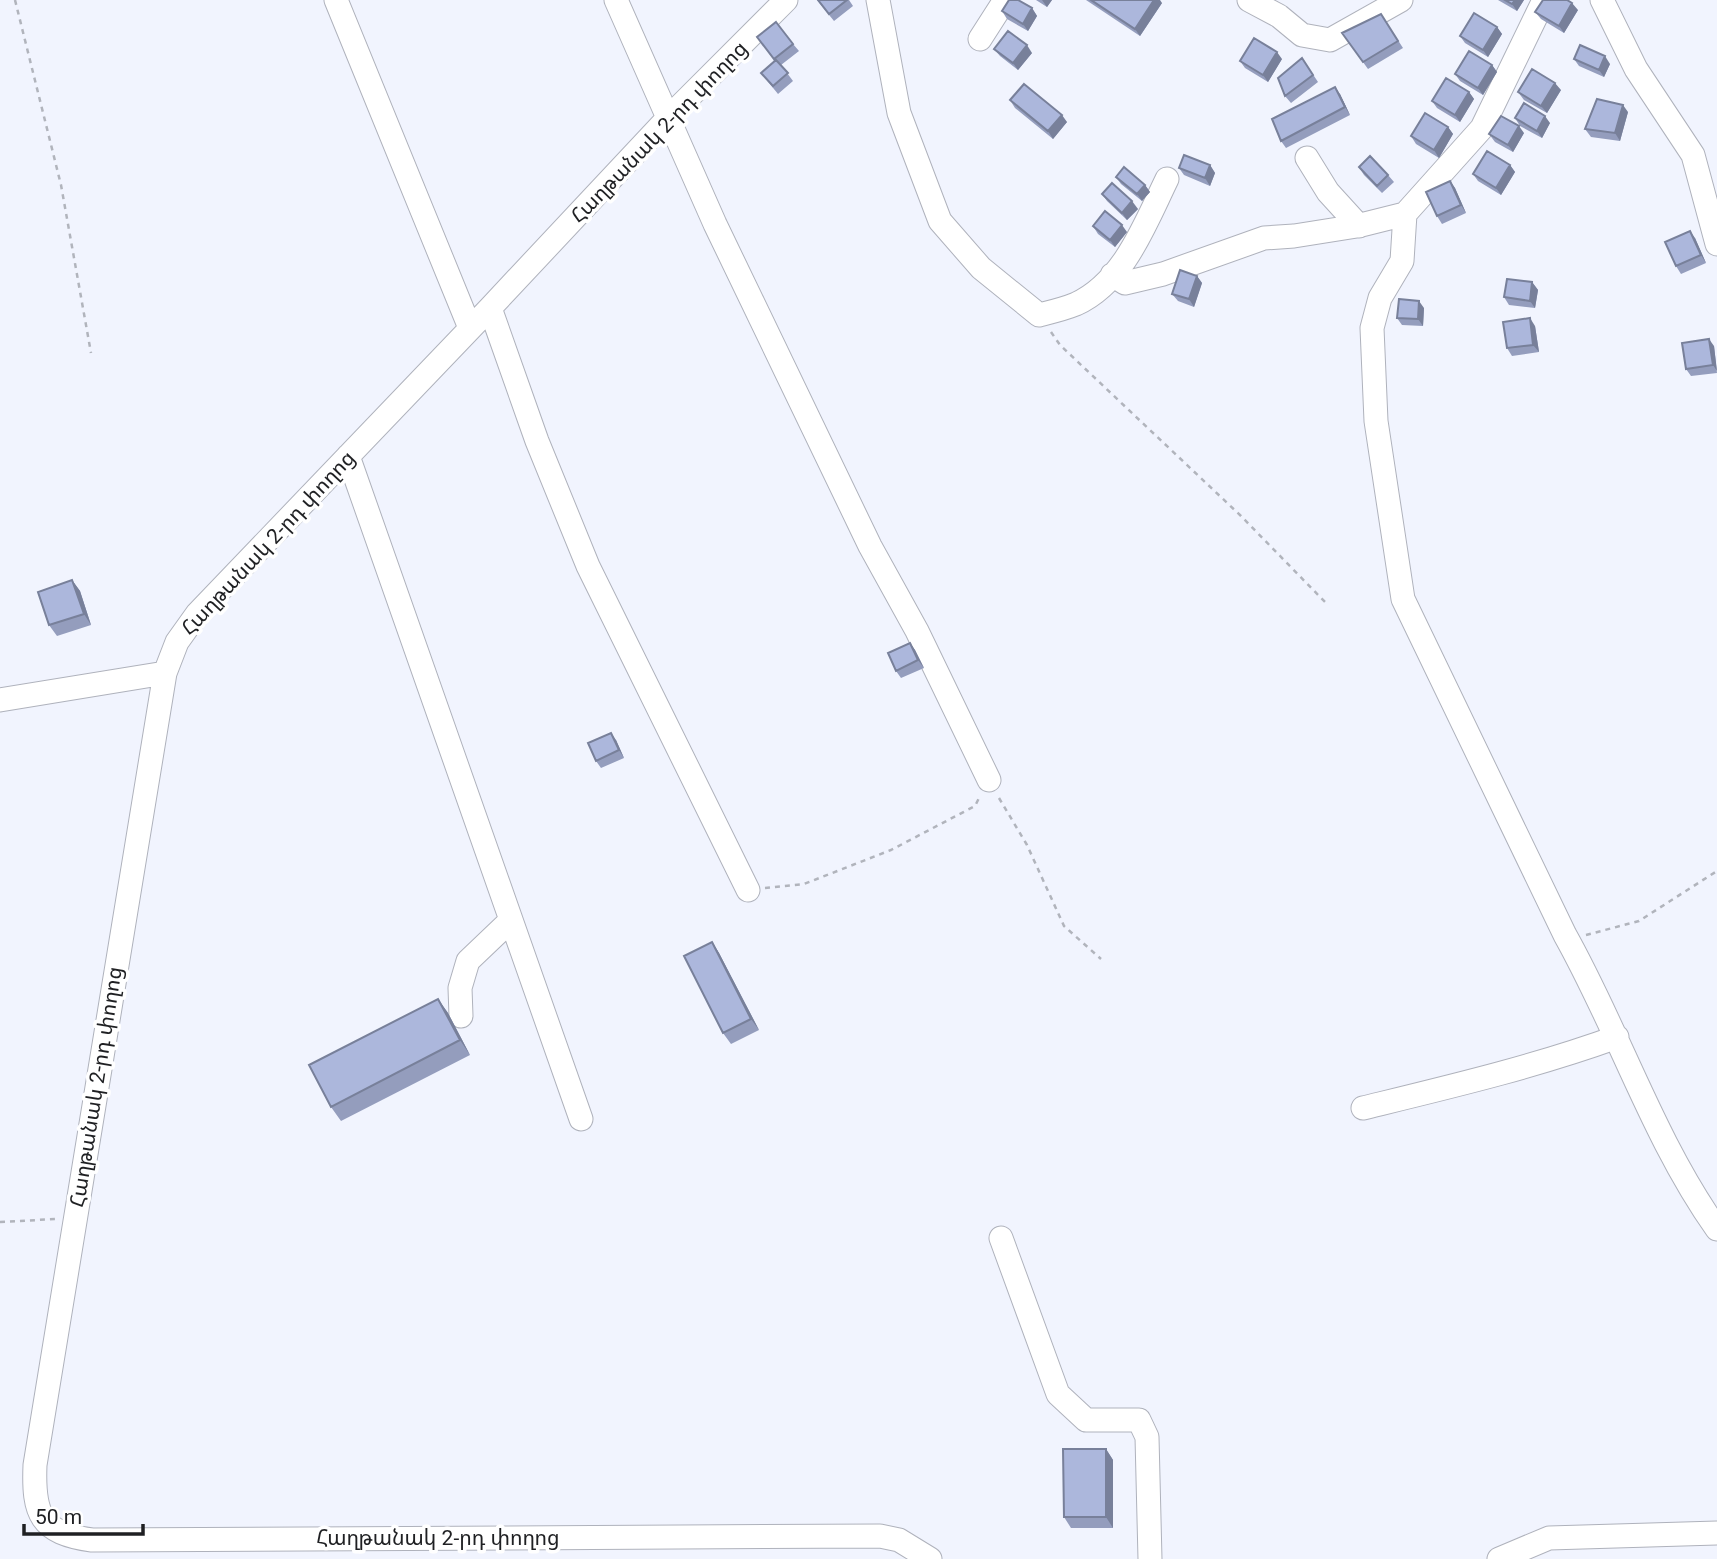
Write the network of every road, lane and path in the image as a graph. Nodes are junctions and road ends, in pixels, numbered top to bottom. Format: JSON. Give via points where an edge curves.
{"nodes":[{"id":1,"x":15,"y":0,"type":"edge"},
{"id":2,"x":336,"y":0,"type":"edge"},
{"id":3,"x":616,"y":0,"type":"edge"},
{"id":4,"x":786,"y":0,"type":"edge"},
{"id":5,"x":877,"y":0,"type":"edge"},
{"id":6,"x":1005,"y":0,"type":"edge"},
{"id":7,"x":1249,"y":0,"type":"edge"},
{"id":8,"x":1401,"y":0,"type":"edge"},
{"id":9,"x":1544,"y":0,"type":"edge"},
{"id":10,"x":1602,"y":0,"type":"edge"},
{"id":11,"x":980,"y":39,"type":"dead end"},
{"id":12,"x":668,"y":118,"type":"junction"},
{"id":13,"x":1307,"y":158,"type":"dead end"},
{"id":14,"x":1167,"y":179,"type":"dead end"},
{"id":15,"x":1405,"y":214,"type":"junction"},
{"id":16,"x":1359,"y":226,"type":"junction"},
{"id":17,"x":1717,"y":244,"type":"edge"},
{"id":18,"x":1112,"y":275,"type":"junction"},
{"id":19,"x":490,"y":308,"type":"junction"},
{"id":20,"x":1039,"y":315,"type":"junction"},
{"id":21,"x":470,"y":328,"type":"junction"},
{"id":22,"x":91,"y":353,"type":"dead end"},
{"id":23,"x":348,"y":456,"type":"junction"},
{"id":24,"x":1325,"y":602,"type":"dead end"},
{"id":25,"x":165,"y":673,"type":"junction"},
{"id":26,"x":0,"y":700,"type":"edge"},
{"id":27,"x":989,"y":780,"type":"junction"},
{"id":28,"x":1717,"y":871,"type":"edge"},
{"id":29,"x":748,"y":890,"type":"joint"},
{"id":30,"x":511,"y":920,"type":"junction"},
{"id":31,"x":1565,"y":935,"type":"junction"},
{"id":32,"x":1101,"y":958,"type":"dead end"},
{"id":33,"x":461,"y":1016,"type":"dead end"},
{"id":34,"x":1616,"y":1037,"type":"junction"},
{"id":35,"x":1363,"y":1108,"type":"dead end"},
{"id":36,"x":581,"y":1119,"type":"dead end"},
{"id":37,"x":74,"y":1217,"type":"junction"},
{"id":38,"x":0,"y":1222,"type":"edge"},
{"id":39,"x":1717,"y":1228,"type":"edge"},
{"id":40,"x":1001,"y":1238,"type":"dead end"},
{"id":41,"x":1717,"y":1533,"type":"edge"},
{"id":42,"x":930,"y":1559,"type":"edge"},
{"id":43,"x":1150,"y":1559,"type":"edge"},
{"id":44,"x":1499,"y":1559,"type":"edge"}],
"edges":[{"from":1,"to":22,"type":"path","via":[[61,185]]},
{"from":2,"to":21,"type":"street"},
{"from":3,"to":12,"type":"street"},
{"from":4,"to":12,"type":"street","name":"Հաղթանակ 2-րդ փողոց"},
{"from":5,"to":20,"type":"street","via":[[899,113],[940,221],[981,268]]},
{"from":6,"to":11,"type":"street"},
{"from":7,"to":8,"type":"street","via":[[1302,35],[1330,40]]},
{"from":9,"to":15,"type":"street","via":[[1482,128]]},
{"from":10,"to":17,"type":"street","via":[[1636,69],[1693,156]]},
{"from":12,"to":19,"type":"street","name":"Հաղթանակ 2-րդ փողոց"},
{"from":12,"to":27,"type":"street","via":[[870,546]]},
{"from":13,"to":16,"type":"street","via":[[1328,192]]},
{"from":14,"to":18,"type":"street","via":[[1123,263]]},
{"from":15,"to":16,"type":"street"},
{"from":15,"to":31,"type":"street","via":[[1402,261],[1380,298],[1373,328],[1376,421],[1403,599]]},
{"from":16,"to":18,"type":"street","via":[[1264,238],[1125,283]]},
{"from":18,"to":20,"type":"street","via":[[1075,305]]},
{"from":19,"to":21,"type":"street","name":"Հաղթանակ 2-րդ փողոց"},
{"from":19,"to":29,"type":"street","via":[[588,566]]},
{"from":20,"to":24,"type":"path","via":[[1060,345]]},
{"from":21,"to":23,"type":"street","name":"Հաղթանակ 2-րդ փողոց"},
{"from":23,"to":25,"type":"street","name":"Հաղթանակ 2-րդ փողոց","via":[[197,614],[177,642]]},
{"from":23,"to":30,"type":"street"},
{"from":25,"to":26,"type":"street"},
{"from":25,"to":37,"type":"street","name":"Հաղթանակ 2-րդ փողոց"},
{"from":27,"to":29,"type":"path","via":[[975,806],[891,850],[804,884]]},
{"from":27,"to":32,"type":"path","via":[[1027,845],[1064,926]]},
{"from":28,"to":31,"type":"path","via":[[1639,921],[1592,935]]},
{"from":30,"to":33,"type":"street","via":[[468,961],[460,988]]},
{"from":30,"to":36,"type":"street"},
{"from":31,"to":34,"type":"street"},
{"from":34,"to":35,"type":"street","via":[[1521,1069]]},
{"from":34,"to":39,"type":"street","via":[[1694,1196]]},
{"from":37,"to":38,"type":"path"},
{"from":37,"to":42,"type":"street","name":"Հաղթանակ 2-րդ փողոց","via":[[34,1483],[38,1513],[63,1534],[92,1540],[880,1536],[899,1540]]},
{"from":40,"to":43,"type":"street","via":[[1058,1394],[1086,1420],[1139,1420],[1147,1437]]},
{"from":41,"to":44,"type":"street","via":[[1549,1538]]}]}
